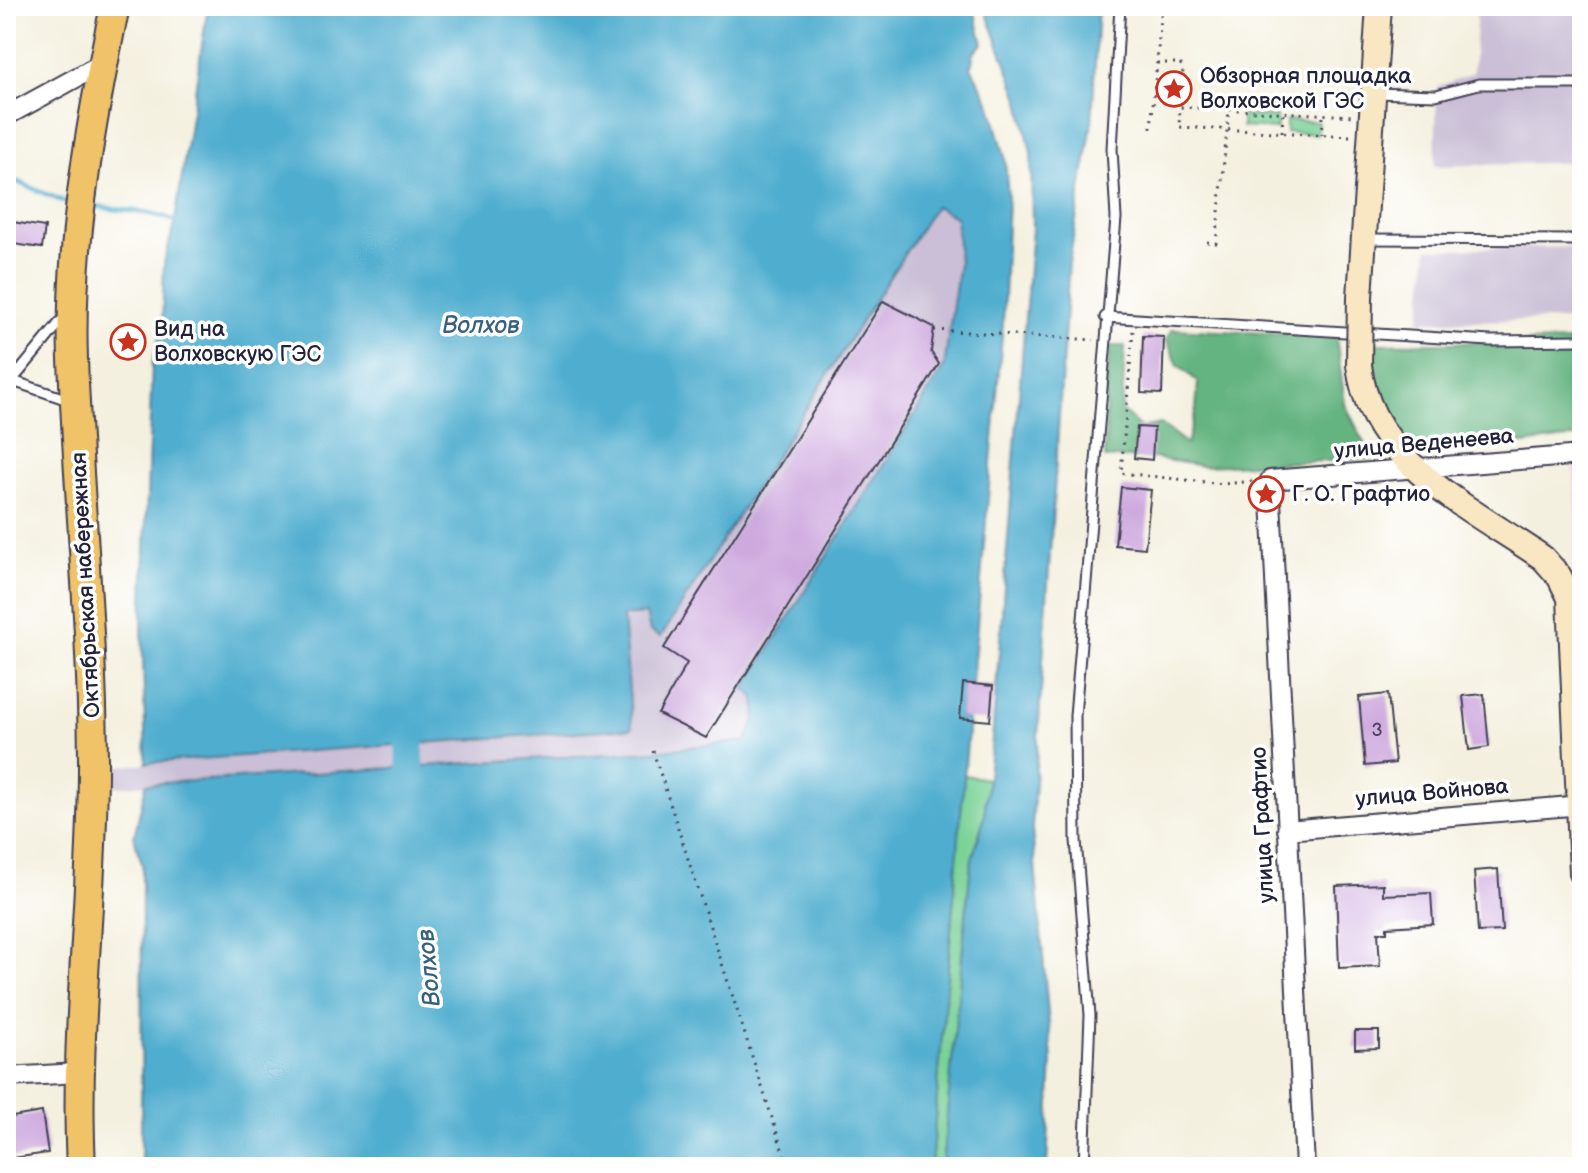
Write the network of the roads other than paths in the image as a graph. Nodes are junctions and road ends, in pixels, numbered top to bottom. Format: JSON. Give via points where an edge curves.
{"nodes":[{"id":1,"x":115,"y":6,"type":"edge"},
{"id":2,"x":1120,"y":6,"type":"edge"},
{"id":3,"x":1379,"y":6,"type":"edge"},
{"id":4,"x":103,"y":63,"type":"junction"},
{"id":5,"x":1582,"y":84,"type":"edge"},
{"id":6,"x":1373,"y":93,"type":"junction"},
{"id":7,"x":6,"y":116,"type":"edge"},
{"id":8,"x":1364,"y":239,"type":"junction"},
{"id":9,"x":1582,"y":240,"type":"edge"},
{"id":10,"x":75,"y":303,"type":"junction"},
{"id":11,"x":1105,"y":317,"type":"junction"},
{"id":12,"x":1582,"y":340,"type":"edge"},
{"id":13,"x":8,"y":382,"type":"edge"},
{"id":14,"x":77,"y":405,"type":"junction"},
{"id":15,"x":1582,"y":455,"type":"edge"},
{"id":16,"x":1413,"y":468,"type":"junction"},
{"id":17,"x":1270,"y":480,"type":"joint"},
{"id":18,"x":1580,"y":805,"type":"edge"},
{"id":19,"x":1287,"y":830,"type":"junction"},
{"id":20,"x":1582,"y":873,"type":"edge"},
{"id":21,"x":79,"y":1073,"type":"junction"},
{"id":22,"x":6,"y":1077,"type":"edge"},
{"id":23,"x":81,"y":1167,"type":"edge"},
{"id":24,"x":1084,"y":1167,"type":"edge"},
{"id":25,"x":1305,"y":1167,"type":"edge"}],
"edges":[{"from":1,"to":4,"type":"main road","name":"Октябрьская набережная"},
{"from":2,"to":11,"type":"lane","via":[[1112,149],[1116,218]]},
{"from":3,"to":6,"type":"street"},
{"from":4,"to":7,"type":"street"},
{"from":4,"to":10,"type":"main road","name":"Октябрьская набережная","via":[[90,137]]},
{"from":5,"to":6,"type":"lane","via":[[1479,84],[1436,95]]},
{"from":6,"to":8,"type":"street"},
{"from":8,"to":9,"type":"lane"},
{"from":8,"to":16,"type":"street","bridge":true,"via":[[1362,391],[1389,443]]},
{"from":10,"to":13,"type":"lane"},
{"from":10,"to":14,"type":"main road","name":"Октябрьская набережная"},
{"from":11,"to":12,"type":"lane","via":[[1490,341]]},
{"from":11,"to":24,"type":"lane","via":[[1075,716],[1076,840],[1090,1015]]},
{"from":13,"to":14,"type":"lane","via":[[64,396]]},
{"from":14,"to":21,"type":"main road","name":"Октябрьская набережная","via":[[93,759]]},
{"from":15,"to":16,"type":"street","name":"улица Веденеева"},
{"from":16,"to":17,"type":"street","name":"улица Веденеева"},
{"from":16,"to":18,"type":"street","via":[[1543,558],[1570,598]]},
{"from":17,"to":19,"type":"street","name":"улица Графтио"},
{"from":18,"to":19,"type":"street","name":"улица Войнова"},
{"from":18,"to":20,"type":"street"},
{"from":19,"to":25,"type":"street","name":"улица Графтио"},
{"from":21,"to":22,"type":"street"},
{"from":21,"to":23,"type":"main road","name":"Октябрьская набережная"}]}
